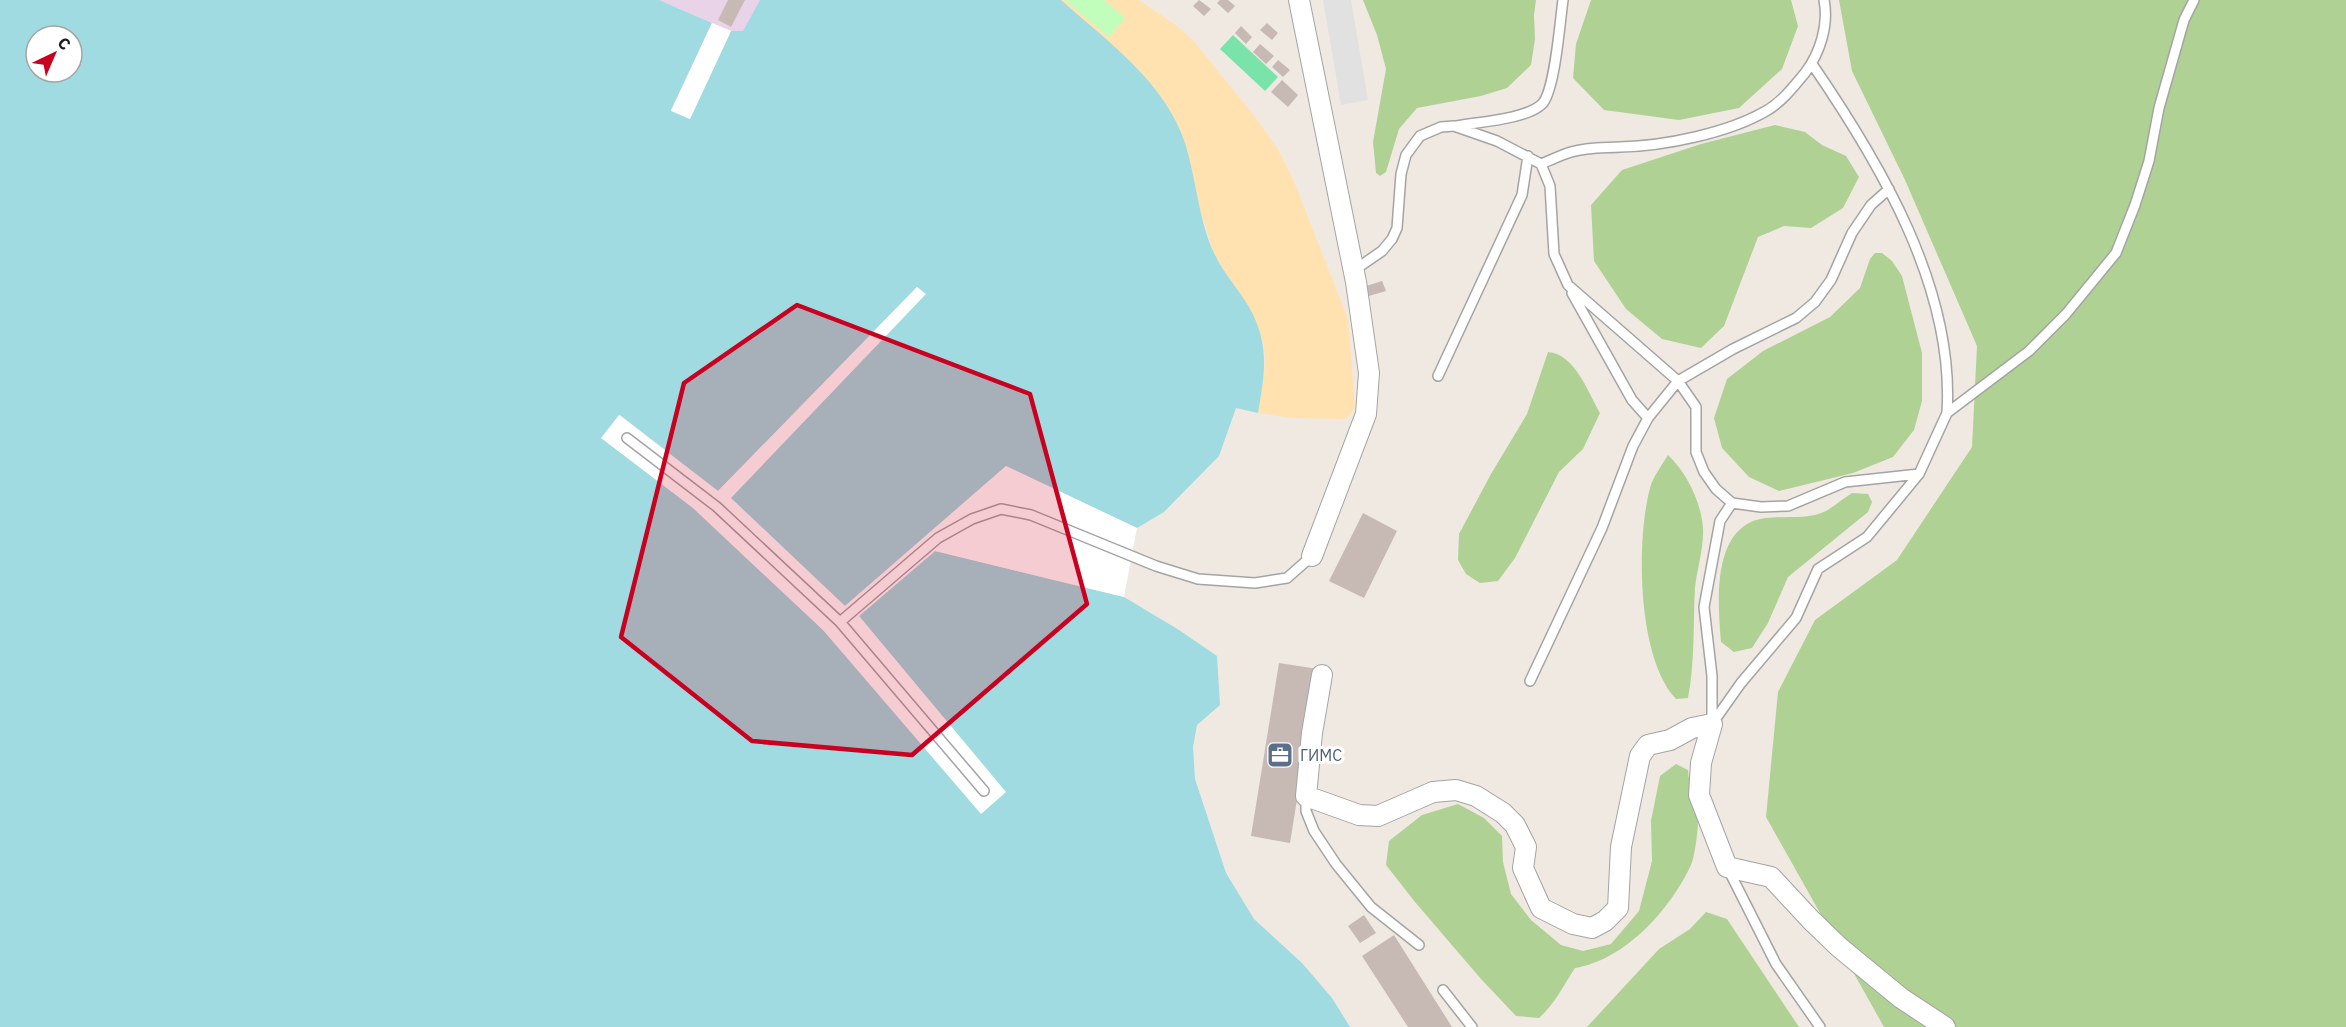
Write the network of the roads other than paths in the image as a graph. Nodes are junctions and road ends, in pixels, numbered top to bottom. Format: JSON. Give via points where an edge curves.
{"nodes":[{"id":1,"x":1299,"y":0,"type":"edge"},
{"id":2,"x":1563,"y":0,"type":"edge"},
{"id":3,"x":1824,"y":0,"type":"edge"},
{"id":4,"x":2194,"y":0,"type":"edge"},
{"id":5,"x":1812,"y":64,"type":"junction"},
{"id":6,"x":1454,"y":126,"type":"junction"},
{"id":7,"x":1528,"y":156,"type":"junction"},
{"id":8,"x":1541,"y":164,"type":"junction"},
{"id":9,"x":1889,"y":189,"type":"junction"},
{"id":10,"x":1353,"y":271,"type":"junction"},
{"id":11,"x":1568,"y":285,"type":"junction"},
{"id":12,"x":1438,"y":376,"type":"dead end"},
{"id":13,"x":1678,"y":381,"type":"junction"},
{"id":14,"x":1947,"y":413,"type":"junction"},
{"id":15,"x":1648,"y":418,"type":"junction"},
{"id":16,"x":627,"y":438,"type":"dead end"},
{"id":17,"x":1919,"y":474,"type":"junction"},
{"id":18,"x":1732,"y":503,"type":"junction"},
{"id":19,"x":1312,"y":556,"type":"joint"},
{"id":20,"x":840,"y":622,"type":"junction"},
{"id":21,"x":1322,"y":675,"type":"dead end"},
{"id":22,"x":1530,"y":681,"type":"dead end"},
{"id":23,"x":1712,"y":724,"type":"junction"},
{"id":24,"x":984,"y":791,"type":"dead end"},
{"id":25,"x":1306,"y":796,"type":"junction"},
{"id":26,"x":1727,"y":867,"type":"junction"},
{"id":27,"x":1419,"y":945,"type":"dead end"},
{"id":28,"x":1443,"y":990,"type":"dead end"},
{"id":29,"x":1472,"y":1027,"type":"edge"},
{"id":30,"x":1820,"y":1027,"type":"edge"},
{"id":31,"x":1945,"y":1027,"type":"edge"}],
"edges":[{"from":1,"to":10,"type":"street"},
{"from":2,"to":6,"type":"lane","via":[[1551,88],[1542,104],[1523,113]]},
{"from":3,"to":5,"type":"lane","via":[[1822,42]]},
{"from":4,"to":14,"type":"lane","via":[[2184,20],[2165,87],[2149,161],[2116,253],[2066,314],[2029,351]]},
{"from":5,"to":8,"type":"lane","via":[[1787,95],[1733,128],[1675,141],[1600,146],[1570,152]]},
{"from":5,"to":9,"type":"lane"},
{"from":6,"to":7,"type":"lane"},
{"from":6,"to":10,"type":"lane","via":[[1420,136],[1406,155],[1397,228],[1382,251]]},
{"from":7,"to":8,"type":"lane"},
{"from":7,"to":12,"type":"lane","via":[[1522,195]]},
{"from":8,"to":11,"type":"lane","via":[[1550,186],[1554,254]]},
{"from":9,"to":13,"type":"lane","via":[[1871,205],[1852,233],[1831,280],[1815,302],[1796,318]]},
{"from":9,"to":14,"type":"lane","via":[[1929,284],[1949,383]]},
{"from":10,"to":19,"type":"street","via":[[1369,373],[1366,414]]},
{"from":11,"to":13,"type":"lane"},
{"from":11,"to":15,"type":"lane","via":[[1632,400]]},
{"from":13,"to":15,"type":"lane"},
{"from":13,"to":18,"type":"lane","via":[[1696,407],[1696,452],[1704,472]]},
{"from":14,"to":17,"type":"lane"},
{"from":15,"to":22,"type":"lane","via":[[1633,446],[1602,528]]},
{"from":16,"to":20,"type":"lane","via":[[717,507]]},
{"from":17,"to":18,"type":"lane","via":[[1845,482],[1788,506]]},
{"from":17,"to":23,"type":"lane","via":[[1867,537],[1818,570],[1796,618]]},
{"from":18,"to":23,"type":"lane","via":[[1720,520],[1704,607],[1712,676]]},
{"from":19,"to":20,"type":"lane","via":[[1287,578],[1255,583],[1198,579],[1031,515],[1001,509],[972,519],[938,538]]},
{"from":20,"to":24,"type":"lane"},
{"from":21,"to":25,"type":"street"},
{"from":23,"to":25,"type":"street","via":[[1648,745],[1640,756],[1622,848],[1618,908],[1592,928],[1573,924],[1541,908],[1523,868],[1526,848],[1515,825],[1476,796],[1456,790],[1433,792],[1378,816],[1359,815]]},
{"from":23,"to":26,"type":"street","via":[[1701,763],[1699,795]]},
{"from":25,"to":27,"type":"lane","via":[[1306,812],[1314,831],[1336,864],[1371,907]]},
{"from":26,"to":30,"type":"lane","via":[[1776,963]]},
{"from":26,"to":31,"type":"street","via":[[1771,877],[1839,946],[1901,998]]},
{"from":28,"to":29,"type":"lane"}]}
